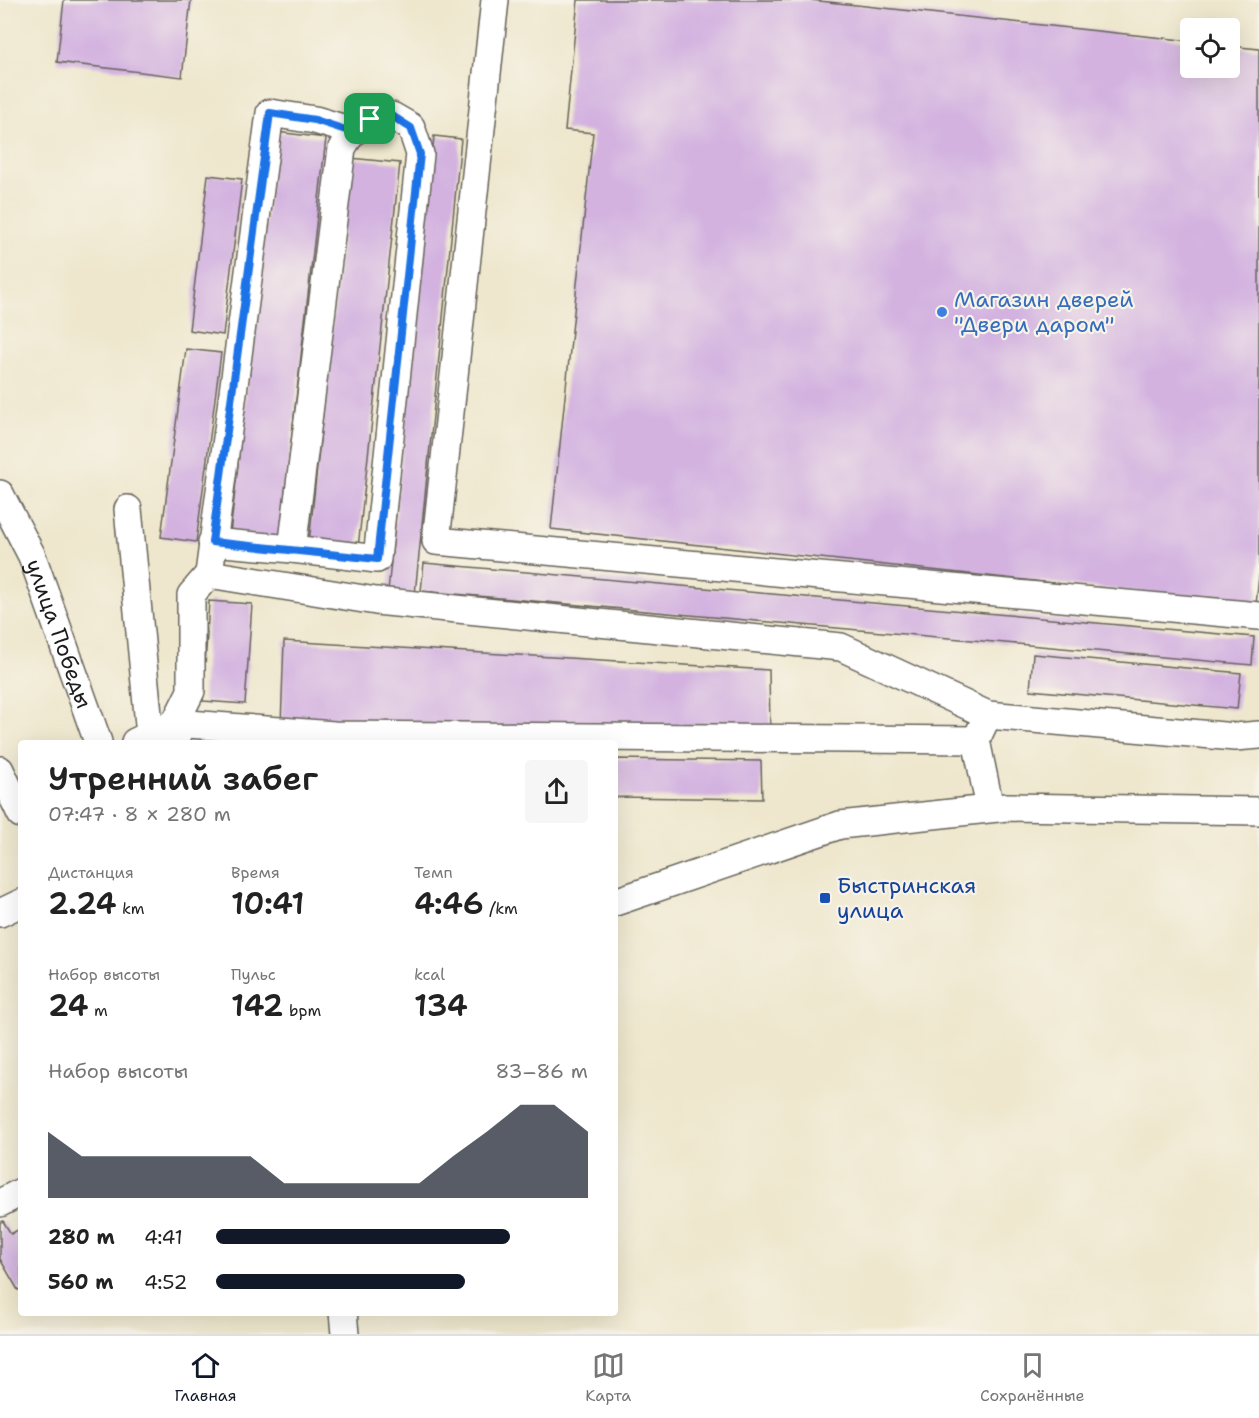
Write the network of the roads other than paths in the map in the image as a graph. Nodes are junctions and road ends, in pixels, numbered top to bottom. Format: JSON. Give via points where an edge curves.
{"nodes":[{"id":1,"x":495,"y":0,"type":"edge"},
{"id":2,"x":352,"y":132,"type":"junction"},
{"id":3,"x":0,"y":494,"type":"edge"},
{"id":4,"x":128,"y":509,"type":"dead end"},
{"id":5,"x":212,"y":542,"type":"junction"},
{"id":6,"x":292,"y":549,"type":"junction"},
{"id":7,"x":209,"y":574,"type":"junction"},
{"id":8,"x":1259,"y":616,"type":"edge"},
{"id":9,"x":988,"y":715,"type":"junction"},
{"id":10,"x":176,"y":733,"type":"edge"},
{"id":11,"x":1259,"y":735,"type":"edge"},
{"id":12,"x":142,"y":739,"type":"edge"},
{"id":13,"x":97,"y":740,"type":"edge"},
{"id":14,"x":976,"y":740,"type":"junction"},
{"id":15,"x":0,"y":770,"type":"edge"},
{"id":16,"x":18,"y":808,"type":"edge"},
{"id":17,"x":990,"y":808,"type":"junction"},
{"id":18,"x":1259,"y":811,"type":"edge"},
{"id":19,"x":0,"y":897,"type":"edge"},
{"id":20,"x":18,"y":901,"type":"edge"},
{"id":21,"x":618,"y":901,"type":"edge"},
{"id":22,"x":18,"y":904,"type":"edge"},
{"id":23,"x":0,"y":913,"type":"edge"},
{"id":24,"x":18,"y":1194,"type":"edge"},
{"id":25,"x":0,"y":1203,"type":"edge"},
{"id":26,"x":343,"y":1316,"type":"edge"},
{"id":27,"x":345,"y":1334,"type":"edge"}],
"edges":[{"from":1,"to":8,"type":"street","via":[[436,542]]},
{"from":2,"to":5,"type":"street","via":[[315,120],[270,113]]},
{"from":2,"to":6,"type":"street","via":[[342,148]]},
{"from":2,"to":6,"type":"street","via":[[370,119],[392,116],[411,128],[420,154],[377,559]]},
{"from":3,"to":13,"type":"street","name":"улица Победы","via":[[32,556]]},
{"from":4,"to":12,"type":"street"},
{"from":5,"to":6,"type":"street"},
{"from":5,"to":7,"type":"street"},
{"from":7,"to":9,"type":"street","via":[[376,601],[841,647]]},
{"from":7,"to":10,"type":"street","via":[[191,595],[191,691]]},
{"from":9,"to":11,"type":"street","via":[[1236,737]]},
{"from":9,"to":14,"type":"street"},
{"from":10,"to":12,"type":"street"},
{"from":10,"to":14,"type":"street"},
{"from":14,"to":17,"type":"street"},
{"from":15,"to":16,"type":"street"},
{"from":17,"to":18,"type":"street"},
{"from":17,"to":21,"type":"street","via":[[840,825]]},
{"from":19,"to":20,"type":"street"},
{"from":22,"to":23,"type":"street"},
{"from":24,"to":25,"type":"street"},
{"from":26,"to":27,"type":"street"}]}
